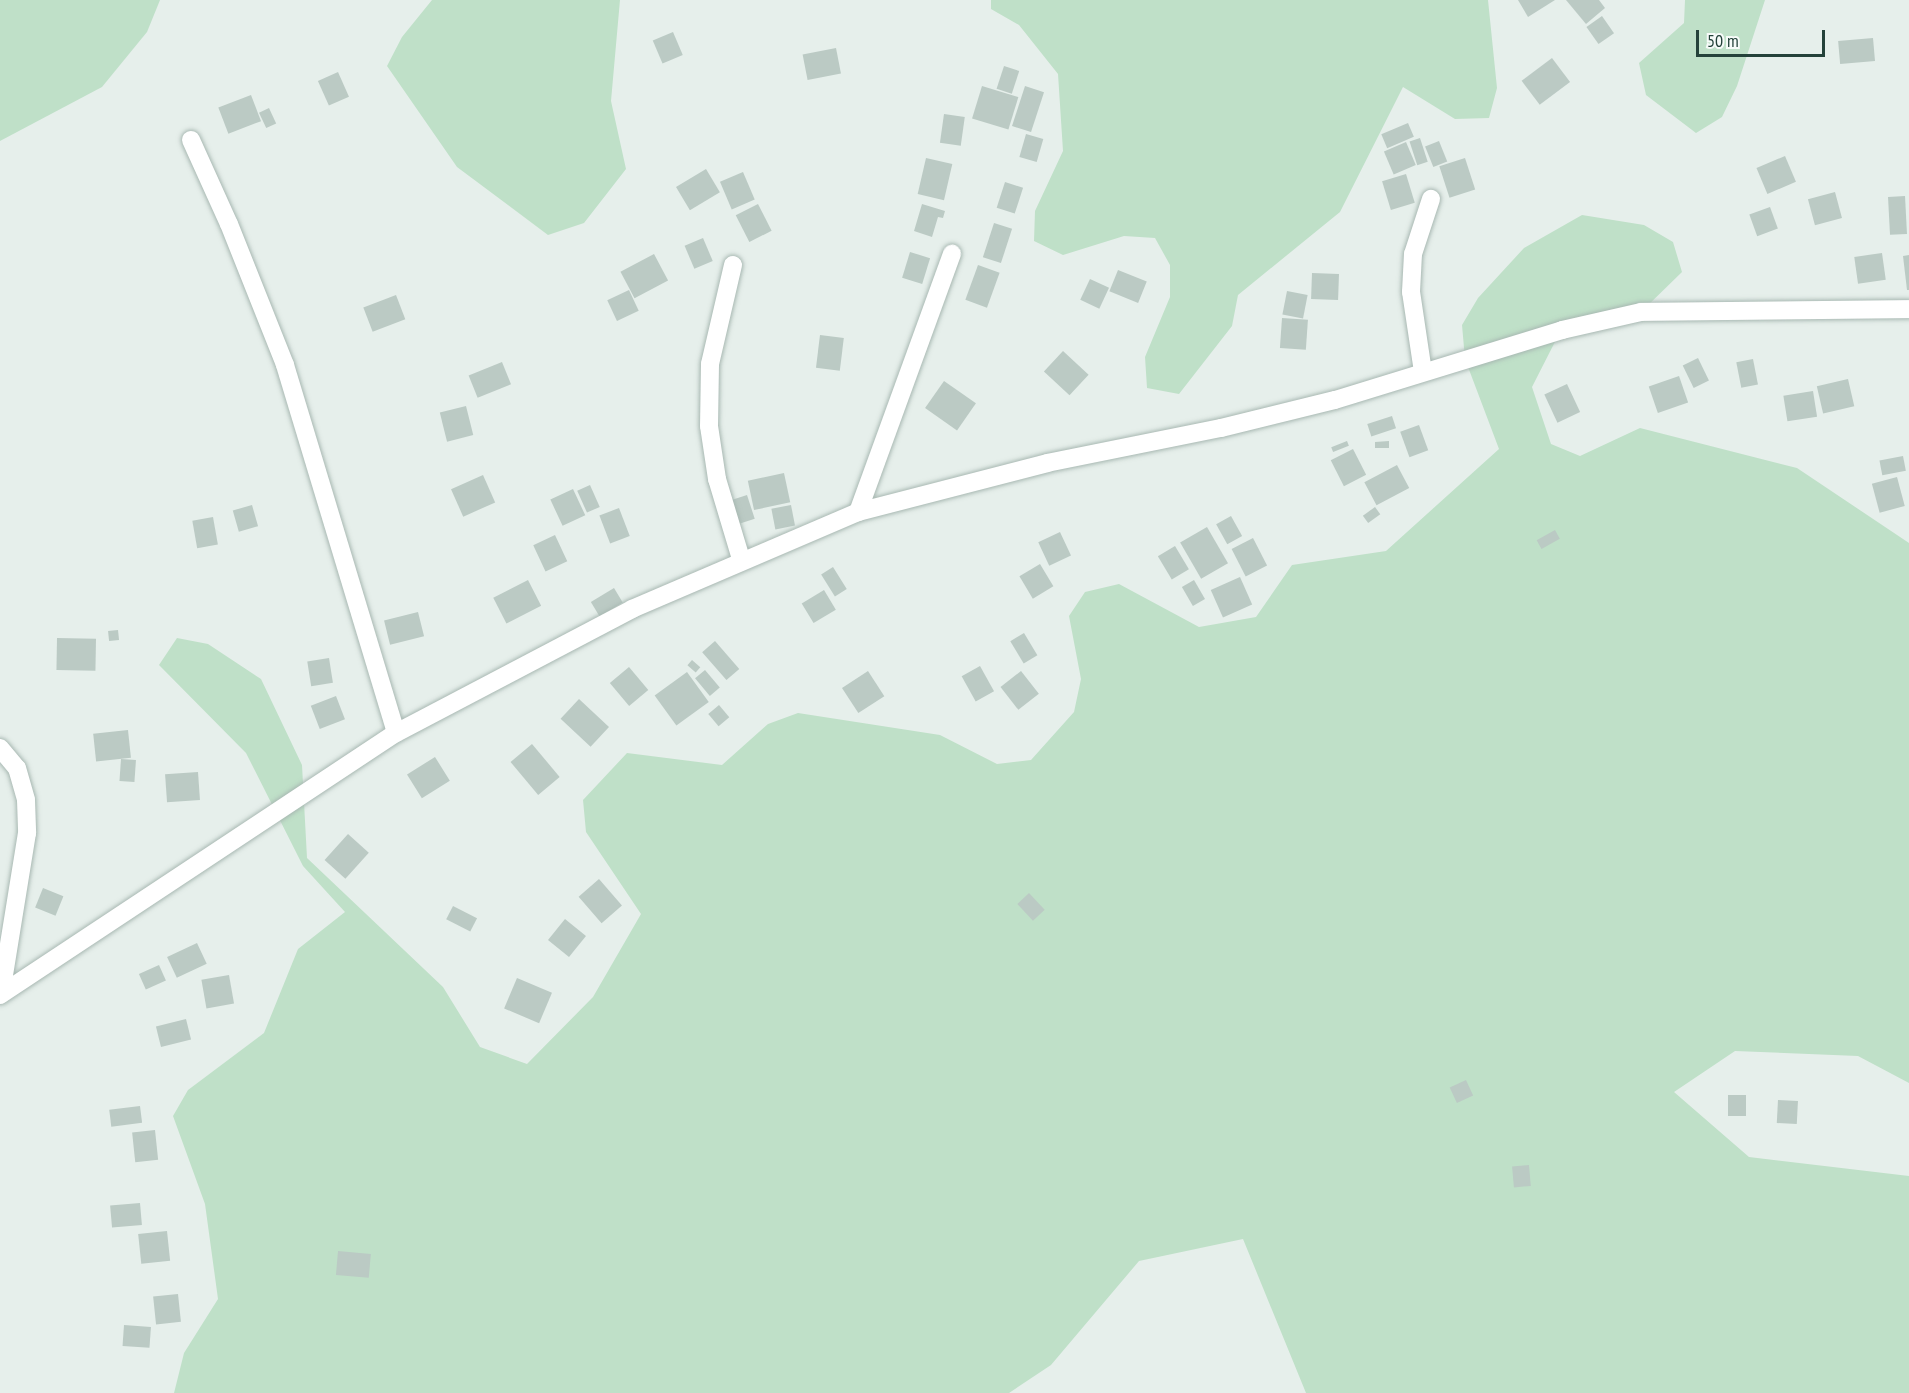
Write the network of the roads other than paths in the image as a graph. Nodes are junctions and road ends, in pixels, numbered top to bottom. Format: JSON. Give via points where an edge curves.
{"nodes":[{"id":1,"x":191,"y":140,"type":"dead end"},
{"id":2,"x":1431,"y":199,"type":"dead end"},
{"id":3,"x":952,"y":254,"type":"dead end"},
{"id":4,"x":733,"y":265,"type":"dead end"},
{"id":5,"x":1909,"y":309,"type":"edge"},
{"id":6,"x":1423,"y":372,"type":"junction"},
{"id":7,"x":858,"y":512,"type":"junction"},
{"id":8,"x":741,"y":559,"type":"junction"},
{"id":9,"x":396,"y":733,"type":"junction"},
{"id":10,"x":0,"y":748,"type":"edge"},
{"id":11,"x":1,"y":994,"type":"edge"}],
"edges":[{"from":1,"to":9,"type":"street","via":[[285,365]]},
{"from":2,"to":6,"type":"street","via":[[1413,254],[1411,292]]},
{"from":3,"to":7,"type":"street"},
{"from":4,"to":8,"type":"street","via":[[710,364],[709,426],[717,479]]},
{"from":5,"to":6,"type":"street","via":[[1641,312],[1562,330]]},
{"from":6,"to":7,"type":"street","via":[[1335,400],[1047,463]]},
{"from":7,"to":8,"type":"street"},
{"from":8,"to":9,"type":"street","via":[[632,609]]},
{"from":9,"to":11,"type":"street"},
{"from":10,"to":11,"type":"street","via":[[18,768],[26,800],[27,833]]}]}
